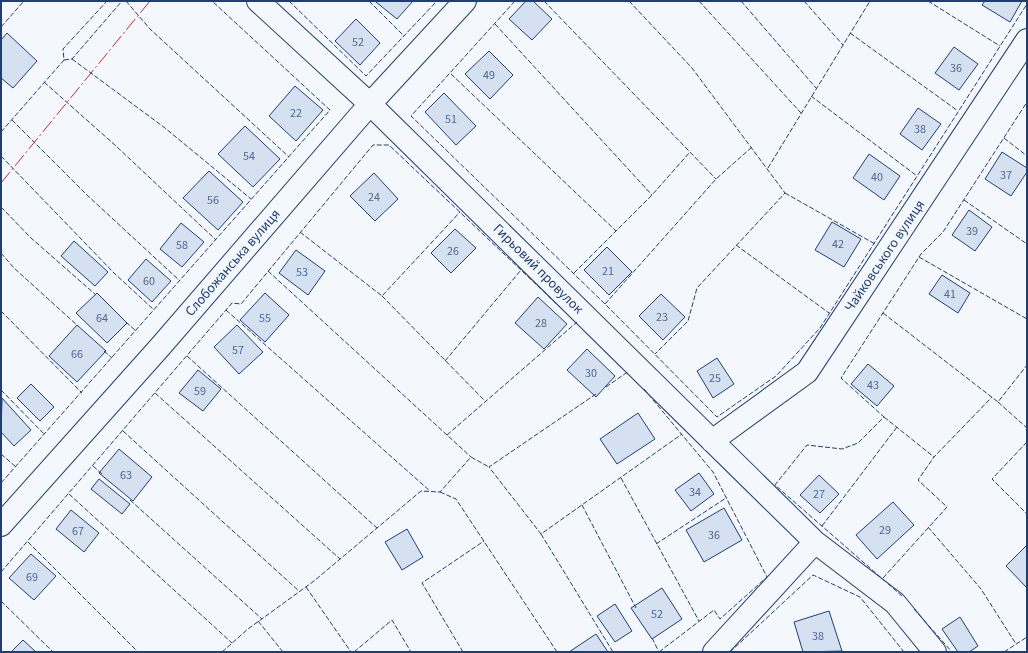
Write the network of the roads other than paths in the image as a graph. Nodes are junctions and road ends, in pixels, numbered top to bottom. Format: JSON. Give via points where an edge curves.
{"nodes":[{"id":1,"x":258,"y":1,"type":"edge"},
{"id":2,"x":465,"y":1,"type":"edge"},
{"id":3,"x":1027,"y":40,"type":"edge"},
{"id":4,"x":370,"y":104,"type":"junction"},
{"id":5,"x":712,"y":441,"type":"junction"},
{"id":6,"x":1,"y":525,"type":"edge"},
{"id":7,"x":815,"y":542,"type":"junction"},
{"id":8,"x":714,"y":652,"type":"edge"},
{"id":9,"x":935,"y":652,"type":"edge"}],
"edges":[{"from":1,"to":4,"type":"street","name":"Гирьовий провулок"},
{"from":2,"to":4,"type":"street","name":"Слобожанська вулиця"},
{"from":3,"to":5,"type":"street","name":"Чайковського вулиця","via":[[807,372]]},
{"from":4,"to":5,"type":"street","name":"Гирьовий провулок"},
{"from":4,"to":6,"type":"street","name":"Слобожанська вулиця","via":[[165,342]]},
{"from":5,"to":7,"type":"street","name":"Гирьовий провулок"},
{"from":7,"to":8,"type":"street"},
{"from":7,"to":9,"type":"street","name":"Гирьовий провулок","via":[[895,603]]}]}
